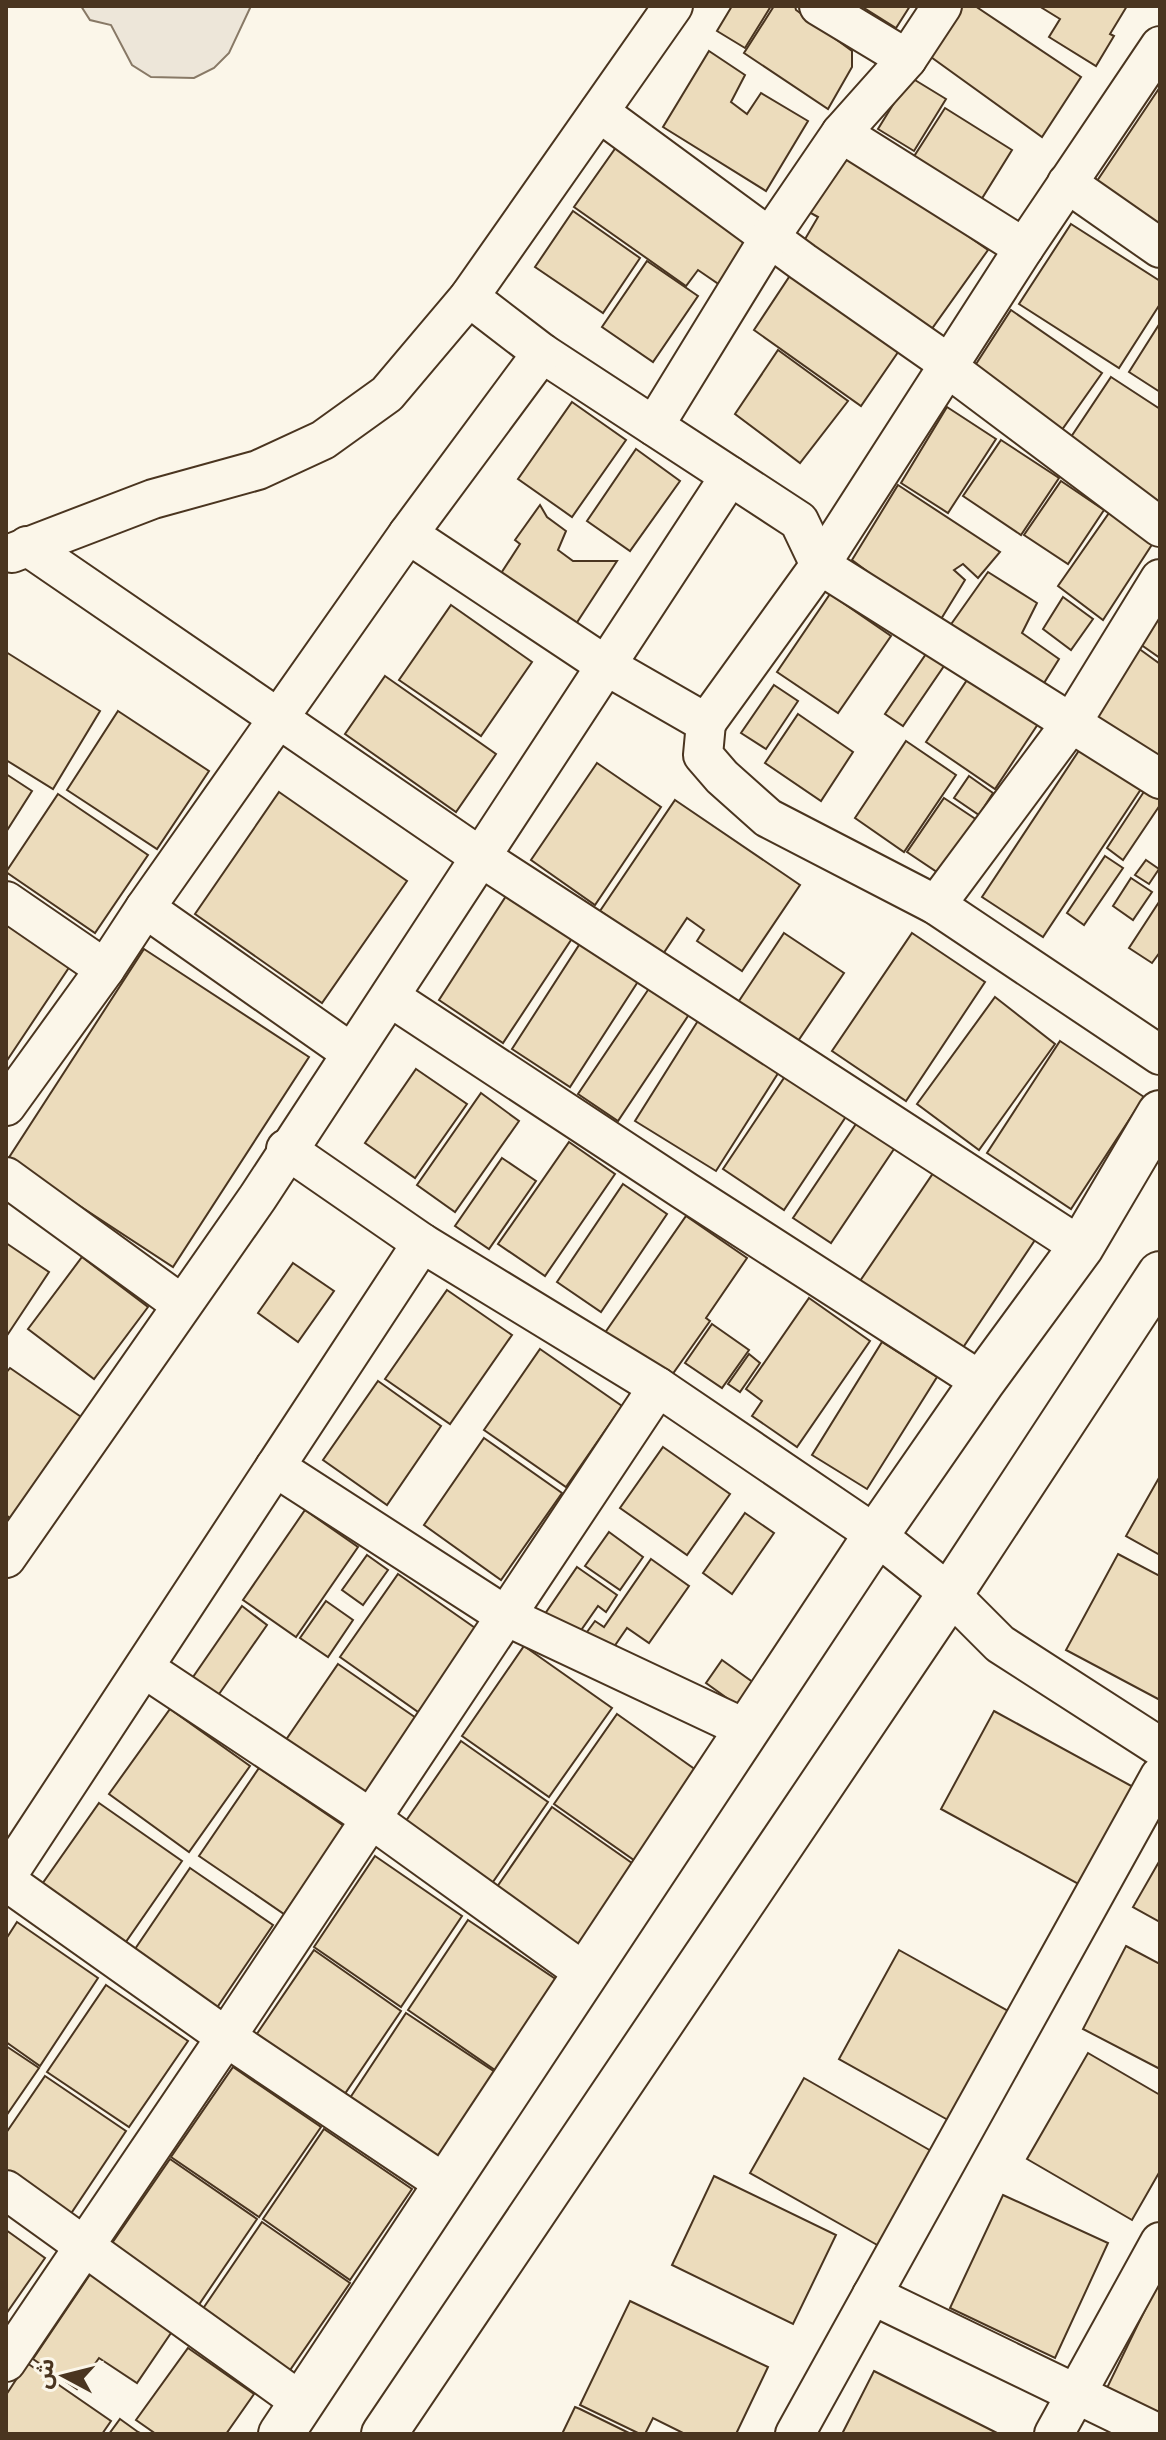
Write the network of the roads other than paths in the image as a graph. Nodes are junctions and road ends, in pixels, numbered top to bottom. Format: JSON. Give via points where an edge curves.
{"nodes":[{"id":1,"x":673,"y":6,"type":"edge"},
{"id":2,"x":819,"y":6,"type":"edge"},
{"id":3,"x":942,"y":6,"type":"edge"},
{"id":4,"x":1160,"y":46,"type":"edge"},
{"id":5,"x":907,"y":59,"type":"junction"},
{"id":6,"x":599,"y":112,"type":"junction"},
{"id":7,"x":841,"y":133,"type":"junction"},
{"id":8,"x":1067,"y":183,"type":"junction"},
{"id":9,"x":770,"y":237,"type":"junction"},
{"id":10,"x":1024,"y":248,"type":"junction"},
{"id":11,"x":1160,"y":248,"type":"edge"},
{"id":12,"x":469,"y":297,"type":"junction"},
{"id":13,"x":542,"y":353,"type":"junction"},
{"id":14,"x":948,"y":365,"type":"junction"},
{"id":15,"x":654,"y":426,"type":"junction"},
{"id":16,"x":730,"y":476,"type":"junction"},
{"id":17,"x":1160,"y":527,"type":"edge"},
{"id":18,"x":408,"y":534,"type":"junction"},
{"id":19,"x":17,"y":550,"type":"edge"},
{"id":20,"x":820,"y":565,"type":"junction"},
{"id":21,"x":1160,"y":579,"type":"edge"},
{"id":22,"x":605,"y":665,"type":"junction"},
{"id":23,"x":279,"y":718,"type":"junction"},
{"id":24,"x":1072,"y":722,"type":"junction"},
{"id":25,"x":706,"y":723,"type":"junction"},
{"id":26,"x":1160,"y":779,"type":"edge"},
{"id":27,"x":479,"y":856,"type":"junction"},
{"id":28,"x":6,"y":901,"type":"edge"},
{"id":29,"x":936,"y":905,"type":"junction"},
{"id":30,"x":145,"y":908,"type":"junction"},
{"id":31,"x":105,"y":969,"type":"junction"},
{"id":32,"x":390,"y":997,"type":"junction"},
{"id":33,"x":350,"y":1052,"type":"junction"},
{"id":34,"x":1160,"y":1055,"type":"edge"},
{"id":35,"x":6,"y":1106,"type":"edge"},
{"id":36,"x":1160,"y":1113,"type":"edge"},
{"id":37,"x":286,"y":1149,"type":"junction"},
{"id":38,"x":6,"y":1177,"type":"edge"},
{"id":39,"x":422,"y":1243,"type":"junction"},
{"id":40,"x":1081,"y":1247,"type":"junction"},
{"id":41,"x":1160,"y":1274,"type":"edge"},
{"id":42,"x":181,"y":1304,"type":"junction"},
{"id":43,"x":982,"y":1382,"type":"junction"},
{"id":44,"x":658,"y":1387,"type":"junction"},
{"id":45,"x":275,"y":1467,"type":"junction"},
{"id":46,"x":876,"y":1535,"type":"junction"},
{"id":47,"x":6,"y":1558,"type":"edge"},
{"id":48,"x":950,"y":1594,"type":"junction"},
{"id":49,"x":506,"y":1616,"type":"junction"},
{"id":50,"x":144,"y":1668,"type":"junction"},
{"id":51,"x":748,"y":1730,"type":"junction"},
{"id":52,"x":1160,"y":1747,"type":"edge"},
{"id":53,"x":1160,"y":1776,"type":"edge"},
{"id":54,"x":370,"y":1818,"type":"junction"},
{"id":55,"x":6,"y":1879,"type":"edge"},
{"id":56,"x":585,"y":1973,"type":"junction"},
{"id":57,"x":226,"y":2037,"type":"junction"},
{"id":58,"x":445,"y":2184,"type":"junction"},
{"id":59,"x":6,"y":2190,"type":"edge"},
{"id":60,"x":1160,"y":2242,"type":"edge"},
{"id":61,"x":85,"y":2247,"type":"junction"},
{"id":62,"x":872,"y":2295,"type":"junction"},
{"id":63,"x":6,"y":2362,"type":"edge"},
{"id":64,"x":1076,"y":2394,"type":"junction"},
{"id":65,"x":291,"y":2418,"type":"edge"},
{"id":66,"x":384,"y":2434,"type":"edge"},
{"id":67,"x":795,"y":2434,"type":"edge"},
{"id":68,"x":1054,"y":2434,"type":"edge"},
{"id":69,"x":1159,"y":2434,"type":"edge"}],
"edges":[{"from":1,"to":6,"type":"street"},
{"from":2,"to":5,"type":"street"},
{"from":3,"to":5,"type":"street"},
{"from":4,"to":8,"type":"street"},
{"from":5,"to":7,"type":"street"},
{"from":6,"to":9,"type":"street"},
{"from":6,"to":12,"type":"street"},
{"from":7,"to":9,"type":"street"},
{"from":7,"to":10,"type":"street"},
{"from":8,"to":10,"type":"street"},
{"from":8,"to":11,"type":"street"},
{"from":9,"to":14,"type":"street"},
{"from":9,"to":15,"type":"street"},
{"from":10,"to":14,"type":"street"},
{"from":12,"to":13,"type":"street"},
{"from":12,"to":19,"type":"street","via":[[387,394],[323,440],[258,470],[153,499]]},
{"from":13,"to":15,"type":"street"},
{"from":13,"to":18,"type":"street"},
{"from":14,"to":17,"type":"street"},
{"from":14,"to":20,"type":"street"},
{"from":15,"to":16,"type":"street"},
{"from":16,"to":20,"type":"street","via":[[799,521]]},
{"from":16,"to":22,"type":"street"},
{"from":18,"to":22,"type":"street"},
{"from":18,"to":23,"type":"street"},
{"from":19,"to":23,"type":"street"},
{"from":20,"to":24,"type":"street"},
{"from":20,"to":25,"type":"street"},
{"from":21,"to":24,"type":"street"},
{"from":22,"to":25,"type":"street"},
{"from":22,"to":27,"type":"street"},
{"from":23,"to":27,"type":"street"},
{"from":23,"to":30,"type":"street"},
{"from":24,"to":26,"type":"street"},
{"from":24,"to":29,"type":"street"},
{"from":25,"to":29,"type":"street","via":[[703,755],[768,818]]},
{"from":27,"to":32,"type":"street"},
{"from":27,"to":40,"type":"street"},
{"from":28,"to":31,"type":"street"},
{"from":29,"to":34,"type":"street"},
{"from":30,"to":31,"type":"street"},
{"from":30,"to":33,"type":"street"},
{"from":31,"to":35,"type":"street"},
{"from":32,"to":33,"type":"street"},
{"from":32,"to":43,"type":"street"},
{"from":33,"to":37,"type":"street"},
{"from":36,"to":40,"type":"main road"},
{"from":37,"to":39,"type":"street"},
{"from":37,"to":42,"type":"street"},
{"from":38,"to":42,"type":"street"},
{"from":39,"to":44,"type":"street"},
{"from":39,"to":45,"type":"street"},
{"from":40,"to":43,"type":"main road"},
{"from":41,"to":48,"type":"main road"},
{"from":42,"to":47,"type":"street"},
{"from":43,"to":46,"type":"main road"},
{"from":44,"to":46,"type":"street"},
{"from":44,"to":49,"type":"street"},
{"from":45,"to":49,"type":"street"},
{"from":45,"to":50,"type":"street"},
{"from":46,"to":48,"type":"street"},
{"from":46,"to":51,"type":"main road"},
{"from":48,"to":52,"type":"street","via":[[1000,1644]]},
{"from":48,"to":66,"type":"main road"},
{"from":49,"to":51,"type":"street"},
{"from":49,"to":54,"type":"street"},
{"from":50,"to":54,"type":"street"},
{"from":50,"to":55,"type":"street"},
{"from":51,"to":56,"type":"main road"},
{"from":53,"to":62,"type":"street"},
{"from":54,"to":56,"type":"street"},
{"from":54,"to":57,"type":"street"},
{"from":55,"to":57,"type":"street"},
{"from":56,"to":58,"type":"main road"},
{"from":57,"to":58,"type":"street"},
{"from":57,"to":61,"type":"street"},
{"from":58,"to":65,"type":"main road"},
{"from":59,"to":61,"type":"street"},
{"from":60,"to":64,"type":"street"},
{"from":61,"to":63,"type":"street"},
{"from":61,"to":65,"type":"street"},
{"from":62,"to":64,"type":"street"},
{"from":62,"to":67,"type":"street"},
{"from":64,"to":68,"type":"street"},
{"from":64,"to":69,"type":"street"}]}
